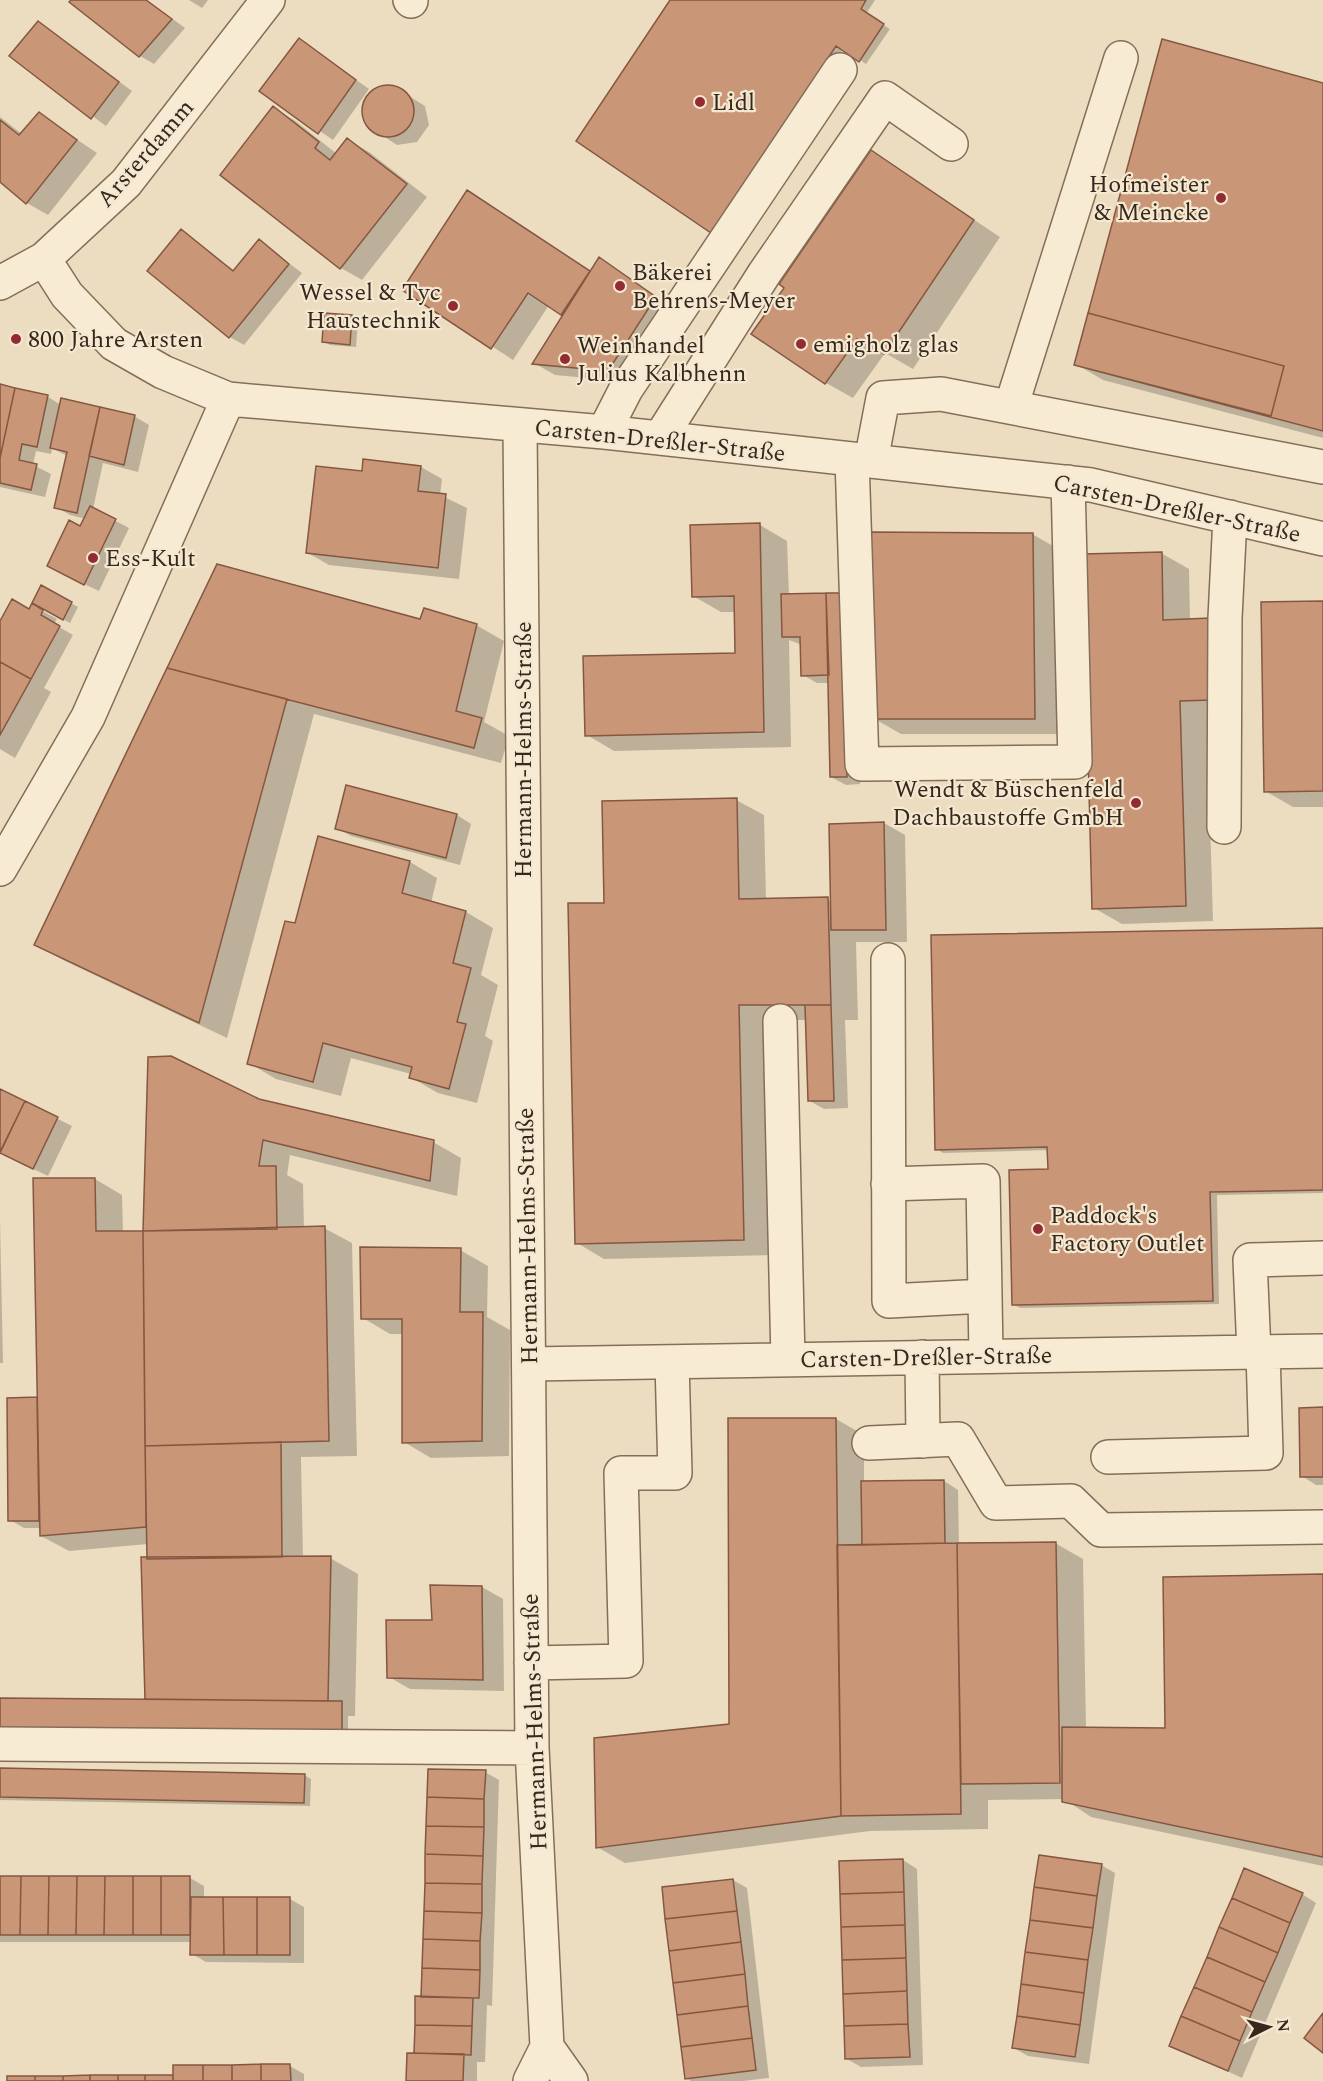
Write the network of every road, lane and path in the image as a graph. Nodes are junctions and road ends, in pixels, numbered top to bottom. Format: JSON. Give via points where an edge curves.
{"nodes":[{"id":1,"x":268,"y":0,"type":"edge"},
{"id":2,"x":1120,"y":58,"type":"dead end"},
{"id":3,"x":840,"y":70,"type":"dead end"},
{"id":4,"x":951,"y":144,"type":"dead end"},
{"id":5,"x":44,"y":259,"type":"junction"},
{"id":6,"x":0,"y":283,"type":"edge"},
{"id":7,"x":228,"y":399,"type":"junction"},
{"id":8,"x":1011,"y":407,"type":"junction"},
{"id":9,"x":520,"y":426,"type":"junction"},
{"id":10,"x":604,"y":432,"type":"junction"},
{"id":11,"x":660,"y":438,"type":"junction"},
{"id":12,"x":862,"y":460,"type":"junction"},
{"id":13,"x":1323,"y":467,"type":"edge"},
{"id":14,"x":1068,"y":482,"type":"junction"},
{"id":15,"x":1230,"y":517,"type":"junction"},
{"id":16,"x":1323,"y":539,"type":"edge"},
{"id":17,"x":1224,"y":827,"type":"dead end"},
{"id":18,"x":0,"y":869,"type":"edge"},
{"id":19,"x":888,"y":960,"type":"dead end"},
{"id":20,"x":780,"y":1021,"type":"dead end"},
{"id":21,"x":888,"y":1184,"type":"junction"},
{"id":22,"x":1323,"y":1258,"type":"edge"},
{"id":23,"x":985,"y":1296,"type":"junction"},
{"id":24,"x":1323,"y":1351,"type":"edge"},
{"id":25,"x":1258,"y":1352,"type":"junction"},
{"id":26,"x":986,"y":1356,"type":"junction"},
{"id":27,"x":922,"y":1358,"type":"junction"},
{"id":28,"x":788,"y":1360,"type":"junction"},
{"id":29,"x":672,"y":1362,"type":"junction"},
{"id":30,"x":529,"y":1364,"type":"junction"},
{"id":31,"x":923,"y":1441,"type":"junction"},
{"id":32,"x":869,"y":1443,"type":"dead end"},
{"id":33,"x":1108,"y":1457,"type":"dead end"},
{"id":34,"x":1323,"y":1527,"type":"edge"},
{"id":35,"x":531,"y":1663,"type":"junction"},
{"id":36,"x":0,"y":1744,"type":"edge"},
{"id":37,"x":532,"y":1748,"type":"junction"},
{"id":38,"x":548,"y":2047,"type":"junction"},
{"id":39,"x":530,"y":2081,"type":"edge"},
{"id":40,"x":571,"y":2081,"type":"edge"}],
"edges":[{"from":1,"to":5,"type":"street","name":"Arsterdamm","via":[[126,183]]},
{"from":2,"to":8,"type":"street"},
{"from":3,"to":10,"type":"street","via":[[626,389]]},
{"from":4,"to":11,"type":"street","via":[[885,98],[764,274]]},
{"from":5,"to":6,"type":"street","name":"Arsterdamm"},
{"from":5,"to":7,"type":"street","name":"Carsten-Dreßler-Straße","via":[[67,295],[114,344],[163,372]]},
{"from":7,"to":9,"type":"street","name":"Carsten-Dreßler-Straße"},
{"from":7,"to":18,"type":"street","via":[[88,717]]},
{"from":8,"to":12,"type":"street","via":[[941,394],[883,398]]},
{"from":8,"to":13,"type":"street"},
{"from":9,"to":10,"type":"street","name":"Carsten-Dreßler-Straße"},
{"from":9,"to":30,"type":"street","name":"Hermann-Helms-Straße"},
{"from":10,"to":11,"type":"street","name":"Carsten-Dreßler-Straße"},
{"from":11,"to":12,"type":"street","name":"Carsten-Dreßler-Straße"},
{"from":12,"to":14,"type":"street","name":"Carsten-Dreßler-Straße"},
{"from":12,"to":14,"type":"street","via":[[862,764],[1075,762]]},
{"from":14,"to":15,"type":"street","name":"Carsten-Dreßler-Straße"},
{"from":15,"to":16,"type":"street","name":"Carsten-Dreßler-Straße"},
{"from":15,"to":17,"type":"street","via":[[1225,618]]},
{"from":19,"to":21,"type":"street"},
{"from":20,"to":28,"type":"street"},
{"from":21,"to":23,"type":"street","via":[[983,1181]]},
{"from":21,"to":23,"type":"street","via":[[888,1301]]},
{"from":22,"to":25,"type":"street","via":[[1250,1260]]},
{"from":23,"to":26,"type":"street"},
{"from":24,"to":25,"type":"street","name":"Carsten-Dreßler-Straße"},
{"from":25,"to":26,"type":"street","name":"Carsten-Dreßler-Straße"},
{"from":25,"to":33,"type":"street","via":[[1266,1452]]},
{"from":26,"to":27,"type":"street","name":"Carsten-Dreßler-Straße"},
{"from":27,"to":28,"type":"street","name":"Carsten-Dreßler-Straße"},
{"from":27,"to":31,"type":"street"},
{"from":28,"to":29,"type":"street","name":"Carsten-Dreßler-Straße"},
{"from":29,"to":30,"type":"street","name":"Carsten-Dreßler-Straße"},
{"from":29,"to":35,"type":"street","via":[[675,1473],[621,1473],[626,1661]]},
{"from":30,"to":35,"type":"street","name":"Hermann-Helms-Straße"},
{"from":31,"to":32,"type":"street"},
{"from":31,"to":34,"type":"street","via":[[958,1439],[996,1503],[1071,1501],[1101,1530]]},
{"from":35,"to":37,"type":"street","name":"Hermann-Helms-Straße"},
{"from":36,"to":37,"type":"street"},
{"from":37,"to":38,"type":"street","name":"Hermann-Helms-Straße"},
{"from":38,"to":39,"type":"street"},
{"from":38,"to":40,"type":"street"}]}
